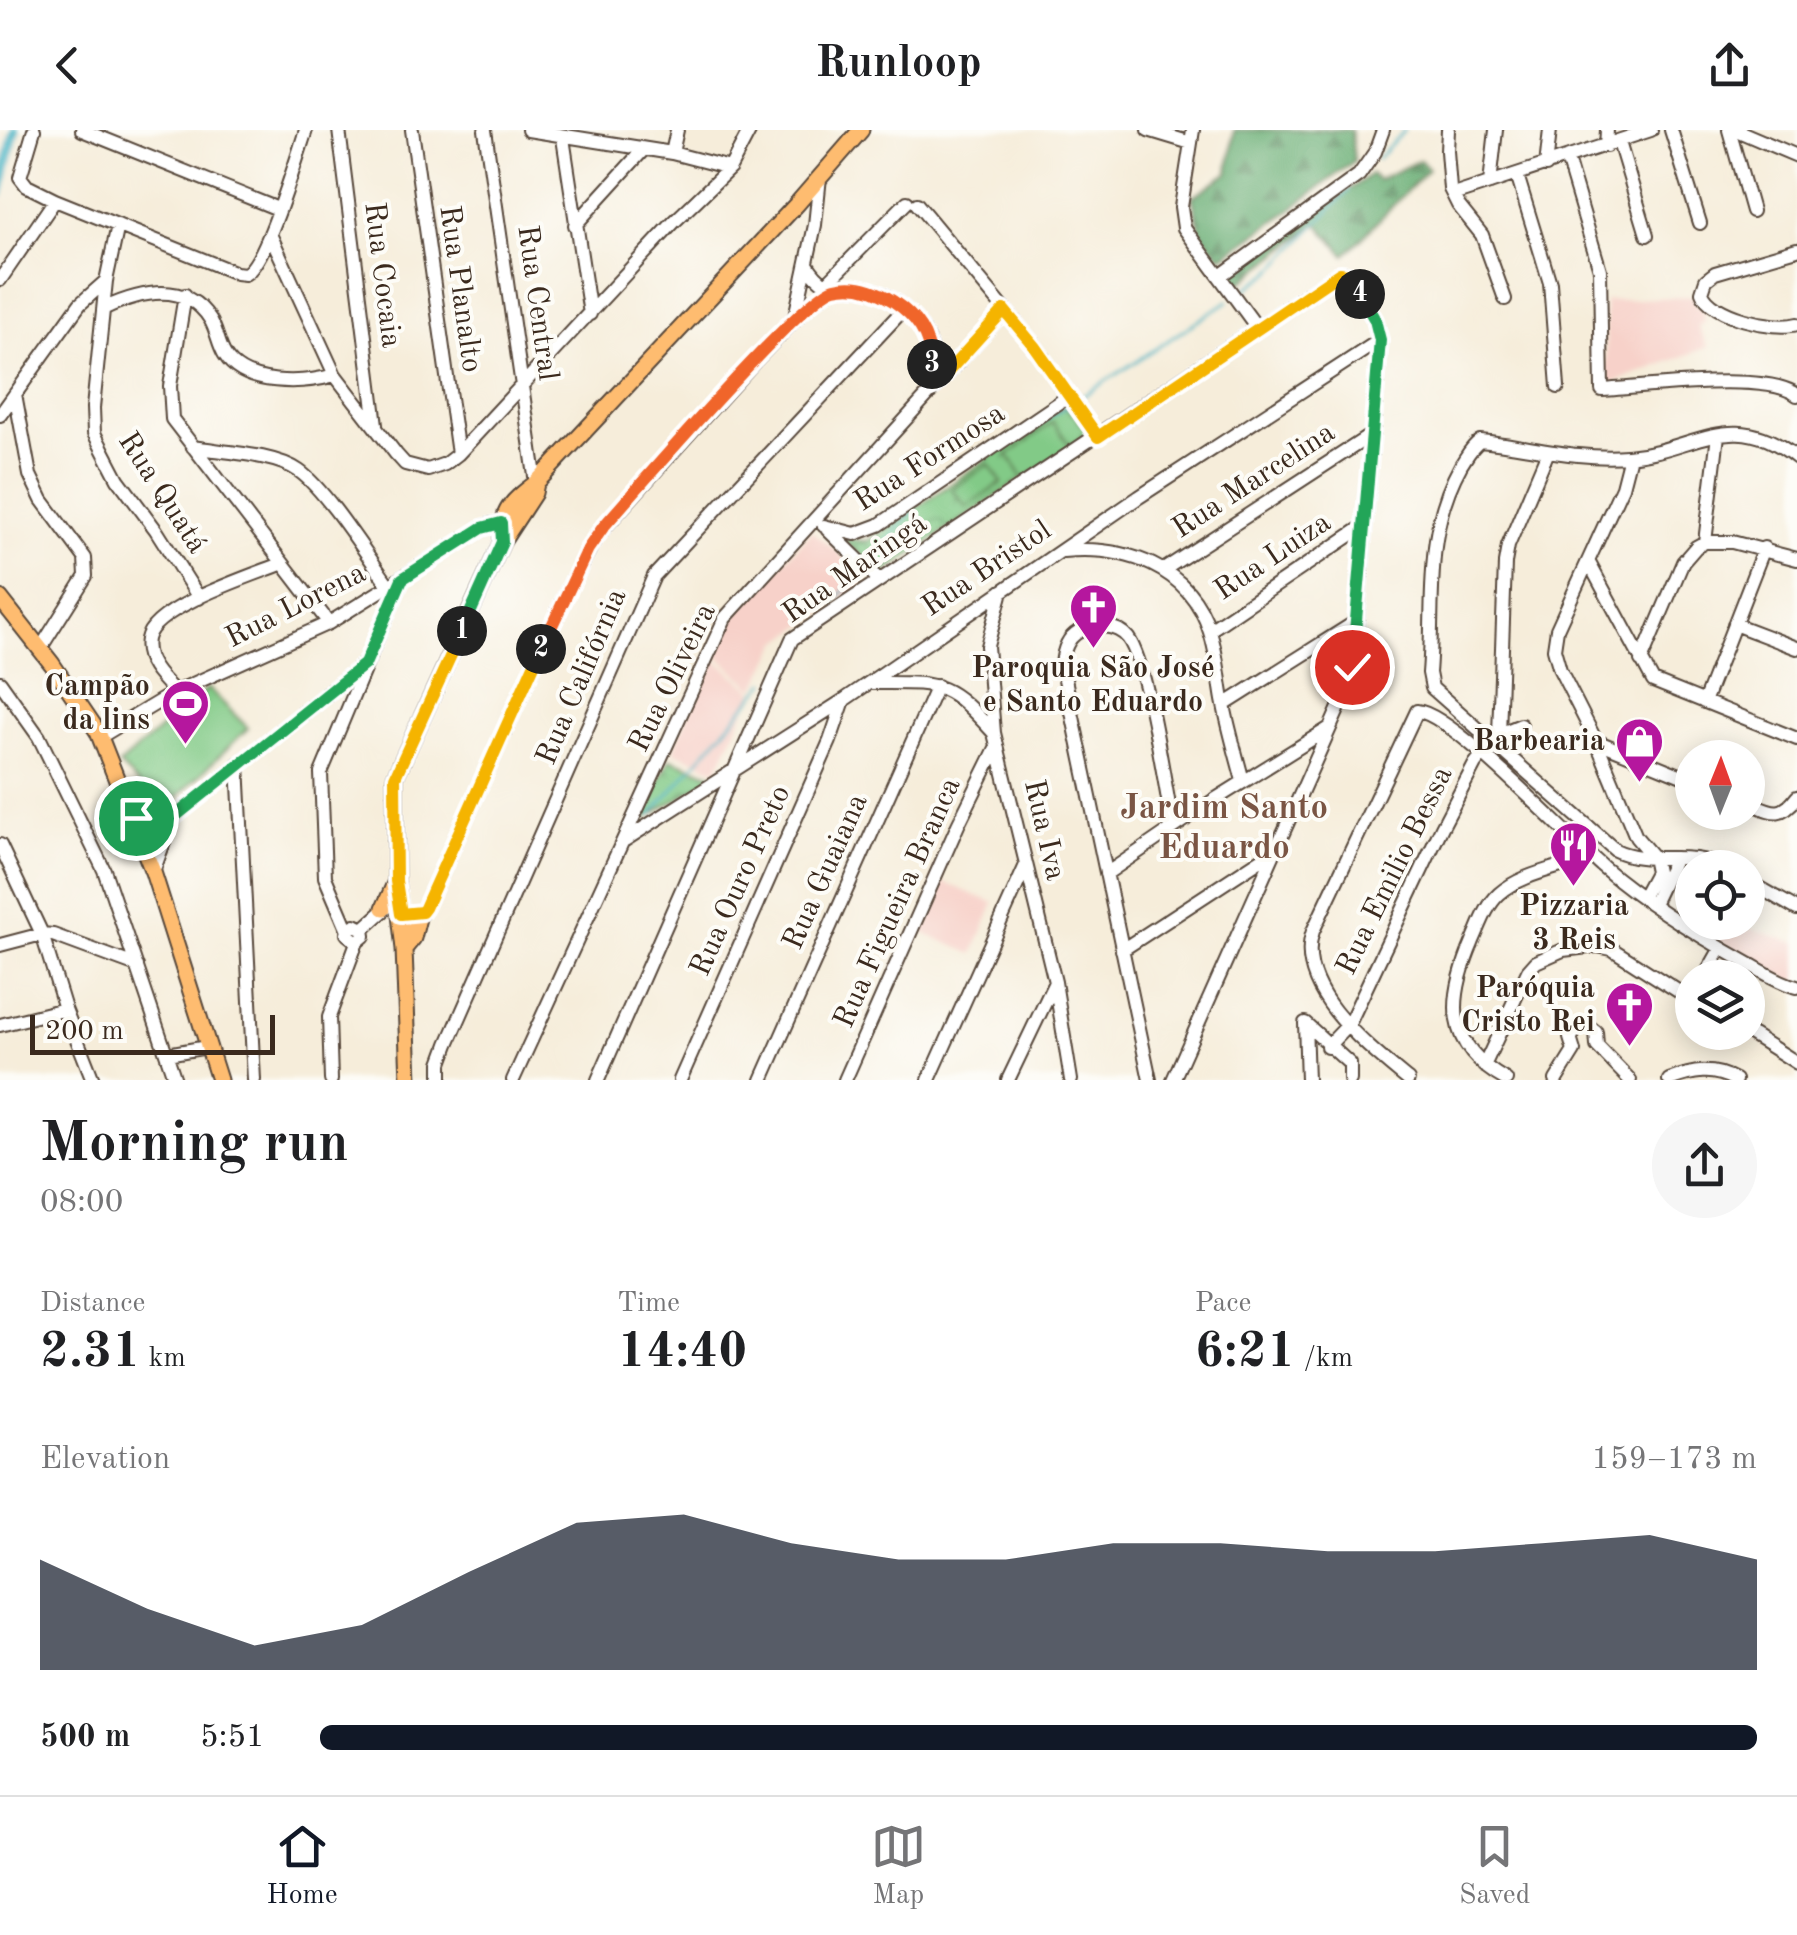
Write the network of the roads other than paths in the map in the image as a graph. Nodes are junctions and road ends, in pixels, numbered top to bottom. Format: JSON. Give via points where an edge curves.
{"nodes":[{"id":1,"x":34,"y":130,"type":"edge"},
{"id":2,"x":82,"y":130,"type":"edge"},
{"id":3,"x":306,"y":130,"type":"edge"},
{"id":4,"x":339,"y":130,"type":"edge"},
{"id":5,"x":412,"y":130,"type":"edge"},
{"id":6,"x":485,"y":130,"type":"edge"},
{"id":7,"x":528,"y":130,"type":"edge"},
{"id":8,"x":676,"y":130,"type":"edge"},
{"id":9,"x":750,"y":130,"type":"edge"},
{"id":10,"x":861,"y":130,"type":"edge"},
{"id":11,"x":1148,"y":130,"type":"edge"},
{"id":12,"x":1383,"y":130,"type":"edge"},
{"id":13,"x":1448,"y":130,"type":"edge"},
{"id":14,"x":1496,"y":130,"type":"edge"},
{"id":15,"x":1550,"y":130,"type":"edge"},
{"id":16,"x":1607,"y":130,"type":"edge"},
{"id":17,"x":1651,"y":130,"type":"edge"},
{"id":18,"x":1671,"y":130,"type":"edge"},
{"id":19,"x":1732,"y":130,"type":"edge"},
{"id":20,"x":575,"y":136,"type":"edge"},
{"id":21,"x":1192,"y":136,"type":"edge"},
{"id":22,"x":1613,"y":144,"type":"junction"},
{"id":23,"x":644,"y":149,"type":"junction"},
{"id":24,"x":672,"y":154,"type":"junction"},
{"id":25,"x":1794,"y":155,"type":"edge"},
{"id":26,"x":1567,"y":159,"type":"junction"},
{"id":27,"x":1546,"y":166,"type":"junction"},
{"id":28,"x":730,"y":168,"type":"junction"},
{"id":29,"x":1797,"y":172,"type":"edge"},
{"id":30,"x":1516,"y":175,"type":"junction"},
{"id":31,"x":820,"y":177,"type":"junction"},
{"id":32,"x":1490,"y":183,"type":"junction"},
{"id":33,"x":1452,"y":195,"type":"junction"},
{"id":34,"x":55,"y":200,"type":"junction"},
{"id":35,"x":796,"y":206,"type":"junction"},
{"id":36,"x":278,"y":209,"type":"junction"},
{"id":37,"x":1752,"y":211,"type":"dead end"},
{"id":38,"x":1700,"y":223,"type":"dead end"},
{"id":39,"x":118,"y":225,"type":"junction"},
{"id":40,"x":575,"y":225,"type":"junction"},
{"id":41,"x":815,"y":225,"type":"junction"},
{"id":42,"x":270,"y":234,"type":"junction"},
{"id":43,"x":1647,"y":235,"type":"dead end"},
{"id":44,"x":1797,"y":248,"type":"edge"},
{"id":45,"x":806,"y":264,"type":"junction"},
{"id":46,"x":1220,"y":276,"type":"junction"},
{"id":47,"x":0,"y":280,"type":"edge"},
{"id":48,"x":106,"y":280,"type":"junction"},
{"id":49,"x":830,"y":286,"type":"junction"},
{"id":50,"x":185,"y":296,"type":"junction"},
{"id":51,"x":1504,"y":300,"type":"dead end"},
{"id":52,"x":104,"y":308,"type":"junction"},
{"id":53,"x":904,"y":308,"type":"junction"},
{"id":54,"x":1004,"y":310,"type":"junction"},
{"id":55,"x":590,"y":314,"type":"junction"},
{"id":56,"x":794,"y":321,"type":"junction"},
{"id":57,"x":1797,"y":324,"type":"edge"},
{"id":58,"x":1258,"y":329,"type":"junction"},
{"id":59,"x":1380,"y":340,"type":"junction"},
{"id":60,"x":335,"y":374,"type":"junction"},
{"id":61,"x":524,"y":386,"type":"junction"},
{"id":62,"x":1794,"y":386,"type":"edge"},
{"id":63,"x":934,"y":387,"type":"junction"},
{"id":64,"x":1558,"y":387,"type":"dead end"},
{"id":65,"x":15,"y":394,"type":"junction"},
{"id":66,"x":1069,"y":396,"type":"junction"},
{"id":67,"x":0,"y":415,"type":"edge"},
{"id":68,"x":376,"y":425,"type":"junction"},
{"id":69,"x":1718,"y":434,"type":"junction"},
{"id":70,"x":1371,"y":435,"type":"junction"},
{"id":71,"x":1098,"y":437,"type":"junction"},
{"id":72,"x":1797,"y":440,"type":"edge"},
{"id":73,"x":1781,"y":444,"type":"junction"},
{"id":74,"x":193,"y":448,"type":"junction"},
{"id":75,"x":458,"y":454,"type":"junction"},
{"id":76,"x":1547,"y":454,"type":"junction"},
{"id":77,"x":1630,"y":456,"type":"junction"},
{"id":78,"x":1797,"y":458,"type":"edge"},
{"id":79,"x":536,"y":483,"type":"junction"},
{"id":80,"x":820,"y":521,"type":"junction"},
{"id":81,"x":507,"y":524,"type":"junction"},
{"id":82,"x":1364,"y":526,"type":"junction"},
{"id":83,"x":1705,"y":542,"type":"junction"},
{"id":84,"x":1764,"y":548,"type":"junction"},
{"id":85,"x":1058,"y":551,"type":"junction"},
{"id":86,"x":1797,"y":558,"type":"edge"},
{"id":87,"x":1588,"y":561,"type":"junction"},
{"id":88,"x":281,"y":564,"type":"junction"},
{"id":89,"x":1165,"y":570,"type":"junction"},
{"id":90,"x":879,"y":580,"type":"junction"},
{"id":91,"x":390,"y":586,"type":"junction"},
{"id":92,"x":1002,"y":590,"type":"junction"},
{"id":93,"x":0,"y":598,"type":"edge"},
{"id":94,"x":199,"y":598,"type":"junction"},
{"id":95,"x":386,"y":618,"type":"junction"},
{"id":96,"x":1357,"y":620,"type":"junction"},
{"id":97,"x":330,"y":623,"type":"junction"},
{"id":98,"x":1734,"y":624,"type":"junction"},
{"id":99,"x":1210,"y":630,"type":"junction"},
{"id":100,"x":1797,"y":648,"type":"edge"},
{"id":101,"x":40,"y":649,"type":"junction"},
{"id":102,"x":1641,"y":661,"type":"junction"},
{"id":103,"x":365,"y":664,"type":"junction"},
{"id":104,"x":866,"y":683,"type":"junction"},
{"id":105,"x":937,"y":686,"type":"junction"},
{"id":106,"x":3,"y":692,"type":"edge"},
{"id":107,"x":176,"y":692,"type":"junction"},
{"id":108,"x":844,"y":700,"type":"junction"},
{"id":109,"x":1704,"y":702,"type":"junction"},
{"id":110,"x":1224,"y":705,"type":"junction"},
{"id":111,"x":1521,"y":725,"type":"dead end"},
{"id":112,"x":1328,"y":729,"type":"junction"},
{"id":113,"x":100,"y":737,"type":"junction"},
{"id":114,"x":1496,"y":738,"type":"junction"},
{"id":115,"x":996,"y":739,"type":"junction"},
{"id":116,"x":1797,"y":740,"type":"edge"},
{"id":117,"x":1596,"y":741,"type":"junction"},
{"id":118,"x":1481,"y":754,"type":"junction"},
{"id":119,"x":238,"y":764,"type":"junction"},
{"id":120,"x":734,"y":771,"type":"junction"},
{"id":121,"x":1675,"y":773,"type":"edge"},
{"id":122,"x":1243,"y":782,"type":"junction"},
{"id":123,"x":1797,"y":796,"type":"edge"},
{"id":124,"x":1765,"y":809,"type":"edge"},
{"id":125,"x":128,"y":811,"type":"junction"},
{"id":126,"x":173,"y":818,"type":"junction"},
{"id":127,"x":1173,"y":828,"type":"junction"},
{"id":128,"x":623,"y":842,"type":"junction"},
{"id":129,"x":0,"y":845,"type":"edge"},
{"id":130,"x":1275,"y":850,"type":"junction"},
{"id":131,"x":1592,"y":856,"type":"junction"},
{"id":132,"x":1653,"y":857,"type":"junction"},
{"id":133,"x":1675,"y":858,"type":"joint"},
{"id":134,"x":1026,"y":865,"type":"junction"},
{"id":135,"x":153,"y":872,"type":"junction"},
{"id":136,"x":1106,"y":874,"type":"junction"},
{"id":137,"x":1765,"y":891,"type":"edge"},
{"id":138,"x":1648,"y":900,"type":"junction"},
{"id":139,"x":1797,"y":909,"type":"edge"},
{"id":140,"x":401,"y":913,"type":"junction"},
{"id":141,"x":42,"y":934,"type":"junction"},
{"id":142,"x":356,"y":934,"type":"junction"},
{"id":143,"x":0,"y":945,"type":"edge"},
{"id":144,"x":1722,"y":948,"type":"junction"},
{"id":145,"x":1122,"y":950,"type":"junction"},
{"id":146,"x":1715,"y":960,"type":"edge"},
{"id":147,"x":137,"y":966,"type":"junction"},
{"id":148,"x":1054,"y":982,"type":"junction"},
{"id":149,"x":1797,"y":987,"type":"edge"},
{"id":150,"x":1675,"y":988,"type":"edge"},
{"id":151,"x":65,"y":1008,"type":"junction"},
{"id":152,"x":1349,"y":1024,"type":"junction"},
{"id":153,"x":0,"y":1025,"type":"edge"},
{"id":154,"x":1765,"y":1042,"type":"edge"},
{"id":155,"x":1596,"y":1046,"type":"junction"},
{"id":156,"x":206,"y":1047,"type":"junction"},
{"id":157,"x":1327,"y":1047,"type":"junction"},
{"id":158,"x":1574,"y":1050,"type":"junction"},
{"id":159,"x":167,"y":1054,"type":"junction"},
{"id":160,"x":1797,"y":1062,"type":"edge"},
{"id":161,"x":1484,"y":1066,"type":"junction"},
{"id":162,"x":1401,"y":1078,"type":"edge"},
{"id":163,"x":93,"y":1080,"type":"edge"},
{"id":164,"x":175,"y":1080,"type":"edge"},
{"id":165,"x":219,"y":1080,"type":"edge"},
{"id":166,"x":254,"y":1080,"type":"edge"},
{"id":167,"x":330,"y":1080,"type":"edge"},
{"id":168,"x":409,"y":1080,"type":"edge"},
{"id":169,"x":440,"y":1080,"type":"edge"},
{"id":170,"x":513,"y":1080,"type":"edge"},
{"id":171,"x":598,"y":1080,"type":"edge"},
{"id":172,"x":680,"y":1080,"type":"edge"},
{"id":173,"x":762,"y":1080,"type":"edge"},
{"id":174,"x":846,"y":1080,"type":"edge"},
{"id":175,"x":929,"y":1080,"type":"edge"},
{"id":176,"x":1008,"y":1080,"type":"edge"},
{"id":177,"x":1071,"y":1080,"type":"edge"},
{"id":178,"x":1150,"y":1080,"type":"edge"},
{"id":179,"x":1173,"y":1080,"type":"edge"},
{"id":180,"x":1307,"y":1080,"type":"edge"},
{"id":181,"x":1350,"y":1080,"type":"edge"},
{"id":182,"x":1506,"y":1080,"type":"edge"},
{"id":183,"x":1556,"y":1080,"type":"edge"},
{"id":184,"x":1630,"y":1080,"type":"edge"},
{"id":185,"x":1669,"y":1080,"type":"edge"},
{"id":186,"x":1735,"y":1080,"type":"edge"}],
"edges":[{"from":1,"to":34,"type":"street","via":[[22,181]]},
{"from":2,"to":36,"type":"street"},
{"from":3,"to":36,"type":"street"},
{"from":4,"to":68,"type":"street","name":"Rua Cocaia"},
{"from":5,"to":75,"type":"street","name":"Rua Planalto"},
{"from":6,"to":61,"type":"street","name":"Rua Central"},
{"from":7,"to":20,"type":"street"},
{"from":8,"to":24,"type":"street"},
{"from":9,"to":28,"type":"street"},
{"from":10,"to":31,"type":"main road"},
{"from":11,"to":21,"type":"street"},
{"from":12,"to":46,"type":"street","via":[[1359,175]]},
{"from":13,"to":33,"type":"street"},
{"from":14,"to":32,"type":"street"},
{"from":15,"to":27,"type":"street"},
{"from":16,"to":22,"type":"street"},
{"from":17,"to":22,"type":"street"},
{"from":18,"to":38,"type":"street"},
{"from":19,"to":25,"type":"street"},
{"from":19,"to":37,"type":"street"},
{"from":20,"to":23,"type":"street"},
{"from":20,"to":40,"type":"street"},
{"from":21,"to":46,"type":"street","via":[[1182,216],[1190,238]]},
{"from":22,"to":26,"type":"street"},
{"from":22,"to":43,"type":"street"},
{"from":23,"to":24,"type":"street"},
{"from":23,"to":40,"type":"street"},
{"from":24,"to":28,"type":"street"},
{"from":25,"to":29,"type":"street"},
{"from":26,"to":27,"type":"street"},
{"from":26,"to":62,"type":"street","via":[[1600,270],[1602,390],[1736,382]]},
{"from":27,"to":30,"type":"street"},
{"from":28,"to":55,"type":"street"},
{"from":30,"to":32,"type":"street"},
{"from":30,"to":64,"type":"street","via":[[1550,284]]},
{"from":31,"to":35,"type":"main road"},
{"from":31,"to":41,"type":"street"},
{"from":32,"to":33,"type":"street"},
{"from":33,"to":51,"type":"street","via":[[1482,234]]},
{"from":34,"to":39,"type":"street"},
{"from":34,"to":47,"type":"street"},
{"from":35,"to":41,"type":"street"},
{"from":35,"to":79,"type":"main road"},
{"from":36,"to":42,"type":"street"},
{"from":39,"to":42,"type":"street","via":[[236,273],[252,271]]},
{"from":39,"to":48,"type":"street","name":"Rua Quatá"},
{"from":40,"to":55,"type":"street"},
{"from":41,"to":45,"type":"street"},
{"from":42,"to":60,"type":"street"},
{"from":44,"to":57,"type":"street","via":[[1715,274],[1702,292],[1712,305],[1769,326]]},
{"from":45,"to":49,"type":"street"},
{"from":45,"to":56,"type":"street"},
{"from":46,"to":58,"type":"street"},
{"from":48,"to":52,"type":"street","name":"Rua Quatá"},
{"from":48,"to":65,"type":"street","via":[[80,304]]},
{"from":49,"to":53,"type":"street","via":[[880,292]]},
{"from":49,"to":54,"type":"street","via":[[912,203]]},
{"from":49,"to":56,"type":"street"},
{"from":50,"to":52,"type":"street","via":[[156,292]]},
{"from":50,"to":60,"type":"street","via":[[202,307],[226,356],[252,375],[308,380]]},
{"from":50,"to":74,"type":"street","via":[[170,406]]},
{"from":52,"to":94,"type":"street","name":"Rua Quatá","via":[[94,433]]},
{"from":53,"to":63,"type":"street","via":[[926,336]]},
{"from":53,"to":169,"type":"street","name":"Rua Califórnia","via":[[650,584],[448,1044]]},
{"from":54,"to":63,"type":"street","name":"Rua Oliveira"},
{"from":54,"to":66,"type":"street"},
{"from":55,"to":61,"type":"street"},
{"from":56,"to":140,"type":"street","via":[[588,549]]},
{"from":58,"to":59,"type":"street","name":"Rua Maringá","via":[[1345,273]]},
{"from":58,"to":71,"type":"street","name":"Rua Maringá"},
{"from":59,"to":70,"type":"street"},
{"from":59,"to":85,"type":"street","name":"Rua Bristol"},
{"from":60,"to":68,"type":"street"},
{"from":61,"to":75,"type":"street"},
{"from":61,"to":79,"type":"street","name":"Rua Central"},
{"from":63,"to":80,"type":"street","name":"Rua Oliveira"},
{"from":65,"to":67,"type":"street"},
{"from":65,"to":101,"type":"street","via":[[30,475],[87,567]]},
{"from":66,"to":71,"type":"street"},
{"from":66,"to":80,"type":"street","name":"Rua Formosa","via":[[879,524],[855,534]]},
{"from":68,"to":75,"type":"street","via":[[396,454],[418,469],[436,468]]},
{"from":69,"to":73,"type":"street","via":[[1748,432]]},
{"from":69,"to":77,"type":"street"},
{"from":69,"to":83,"type":"street"},
{"from":70,"to":82,"type":"street"},
{"from":70,"to":89,"type":"street","name":"Rua Marcelina"},
{"from":71,"to":90,"type":"street","name":"Rua Maringá"},
{"from":72,"to":73,"type":"street"},
{"from":73,"to":78,"type":"street"},
{"from":74,"to":88,"type":"street"},
{"from":74,"to":91,"type":"street","via":[[299,471]]},
{"from":76,"to":77,"type":"street"},
{"from":76,"to":114,"type":"street","via":[[1506,553]]},
{"from":76,"to":114,"type":"street","via":[[1473,445],[1436,526],[1432,688]]},
{"from":77,"to":87,"type":"street"},
{"from":79,"to":81,"type":"main road"},
{"from":80,"to":90,"type":"street"},
{"from":80,"to":128,"type":"street","name":"Rua Oliveira","via":[[725,618]]},
{"from":81,"to":91,"type":"street","name":"Rua Lorena","via":[[482,528]]},
{"from":81,"to":140,"type":"main road","via":[[395,777]]},
{"from":82,"to":96,"type":"street"},
{"from":82,"to":99,"type":"street","name":"Rua Luiza"},
{"from":83,"to":84,"type":"street"},
{"from":83,"to":102,"type":"street","via":[[1686,555]]},
{"from":84,"to":86,"type":"street"},
{"from":84,"to":98,"type":"street"},
{"from":85,"to":89,"type":"street","via":[[1122,552]]},
{"from":85,"to":92,"type":"street","name":"Rua Bristol"},
{"from":87,"to":102,"type":"street"},
{"from":87,"to":117,"type":"street","via":[[1554,649]]},
{"from":88,"to":94,"type":"street"},
{"from":88,"to":97,"type":"street"},
{"from":89,"to":99,"type":"street"},
{"from":90,"to":120,"type":"street","name":"Rua Maringá","via":[[792,639]]},
{"from":91,"to":95,"type":"street"},
{"from":91,"to":95,"type":"street"},
{"from":91,"to":97,"type":"street","name":"Rua Lorena"},
{"from":92,"to":104,"type":"street","name":"Rua Bristol"},
{"from":92,"to":115,"type":"street","name":"Rua Iva","via":[[987,646]]},
{"from":93,"to":101,"type":"main road"},
{"from":94,"to":107,"type":"street","name":"Rua Quatá","via":[[155,622],[147,635],[156,673]]},
{"from":95,"to":103,"type":"street"},
{"from":96,"to":110,"type":"street"},
{"from":96,"to":112,"type":"street","via":[[1352,667]]},
{"from":97,"to":107,"type":"street","name":"Rua Lorena"},
{"from":98,"to":100,"type":"street"},
{"from":98,"to":109,"type":"street"},
{"from":99,"to":110,"type":"street"},
{"from":101,"to":113,"type":"main road"},
{"from":102,"to":109,"type":"street","via":[[1656,684]]},
{"from":103,"to":119,"type":"street"},
{"from":103,"to":142,"type":"street","via":[[324,760],[319,790],[324,877]]},
{"from":104,"to":105,"type":"street"},
{"from":104,"to":108,"type":"street","name":"Rua Bristol"},
{"from":105,"to":115,"type":"street","via":[[962,697]]},
{"from":105,"to":173,"type":"street","name":"Rua Guaiana"},
{"from":106,"to":147,"type":"street","via":[[26,714],[64,786],[104,870]]},
{"from":107,"to":113,"type":"street","name":"Rua Lorena"},
{"from":108,"to":120,"type":"street","name":"Rua Bristol"},
{"from":108,"to":172,"type":"street","name":"Rua Ouro Preto"},
{"from":109,"to":116,"type":"street"},
{"from":110,"to":122,"type":"street"},
{"from":111,"to":114,"type":"street"},
{"from":112,"to":122,"type":"street"},
{"from":112,"to":130,"type":"street"},
{"from":113,"to":125,"type":"main road"},
{"from":114,"to":118,"type":"street","name":"Rua Emilio Bessa"},
{"from":114,"to":132,"type":"street","via":[[1614,850]]},
{"from":115,"to":134,"type":"street","name":"Rua Iva"},
{"from":115,"to":174,"type":"street","name":"Rua Figueira Branca"},
{"from":117,"to":121,"type":"street"},
{"from":117,"to":132,"type":"street","via":[[1636,837]]},
{"from":118,"to":131,"type":"street"},
{"from":118,"to":152,"type":"street","name":"Rua Emilio Bessa"},
{"from":118,"to":152,"type":"street","via":[[1417,711],[1309,942],[1318,988]]},
{"from":119,"to":126,"type":"street"},
{"from":119,"to":166,"type":"street"},
{"from":120,"to":128,"type":"street","name":"Rua Bristol"},
{"from":120,"to":171,"type":"street","name":"Rua Maringá"},
{"from":122,"to":127,"type":"street"},
{"from":123,"to":124,"type":"street","via":[[1788,809]]},
{"from":125,"to":126,"type":"street","via":[[152,824]]},
{"from":125,"to":135,"type":"main road"},
{"from":126,"to":135,"type":"street"},
{"from":127,"to":136,"type":"street"},
{"from":127,"to":136,"type":"street","via":[[1138,658],[1120,630],[1072,634],[1062,665]]},
{"from":128,"to":170,"type":"street","name":"Rua Oliveira"},
{"from":129,"to":141,"type":"street"},
{"from":130,"to":145,"type":"street"},
{"from":130,"to":179,"type":"street"},
{"from":131,"to":138,"type":"street"},
{"from":131,"to":161,"type":"street","via":[[1517,882],[1491,902],[1462,968],[1455,1012],[1462,1039]]},
{"from":132,"to":133,"type":"street"},
{"from":132,"to":138,"type":"street"},
{"from":133,"to":138,"type":"street"},
{"from":134,"to":148,"type":"street","name":"Rua Iva"},
{"from":134,"to":175,"type":"street"},
{"from":135,"to":156,"type":"main road"},
{"from":136,"to":145,"type":"street"},
{"from":137,"to":139,"type":"street"},
{"from":138,"to":144,"type":"street"},
{"from":140,"to":142,"type":"street"},
{"from":140,"to":168,"type":"main road"},
{"from":141,"to":143,"type":"street"},
{"from":141,"to":147,"type":"street"},
{"from":141,"to":151,"type":"street"},
{"from":142,"to":167,"type":"street","via":[[329,1017]]},
{"from":144,"to":146,"type":"street"},
{"from":144,"to":149,"type":"street"},
{"from":145,"to":178,"type":"street"},
{"from":147,"to":159,"type":"street"},
{"from":148,"to":176,"type":"street"},
{"from":148,"to":177,"type":"street","name":"Rua Iva"},
{"from":150,"to":161,"type":"street","via":[[1612,949],[1551,953],[1528,971]]},
{"from":151,"to":153,"type":"street"},
{"from":151,"to":163,"type":"street"},
{"from":152,"to":157,"type":"street","name":"Rua Emilio Bessa"},
{"from":152,"to":162,"type":"street"},
{"from":154,"to":160,"type":"street"},
{"from":155,"to":158,"type":"street","via":[[1586,1054]]},
{"from":155,"to":158,"type":"street","via":[[1596,1032],[1583,1026],[1570,1038]]},
{"from":155,"to":184,"type":"street"},
{"from":156,"to":159,"type":"street"},
{"from":156,"to":165,"type":"main road"},
{"from":157,"to":180,"type":"street","via":[[1305,1023]]},
{"from":157,"to":181,"type":"street","via":[[1350,1064]]},
{"from":158,"to":183,"type":"street"},
{"from":159,"to":164,"type":"street"},
{"from":161,"to":182,"type":"street"},
{"from":185,"to":186,"type":"street","via":[[1702,1070]]}]}
